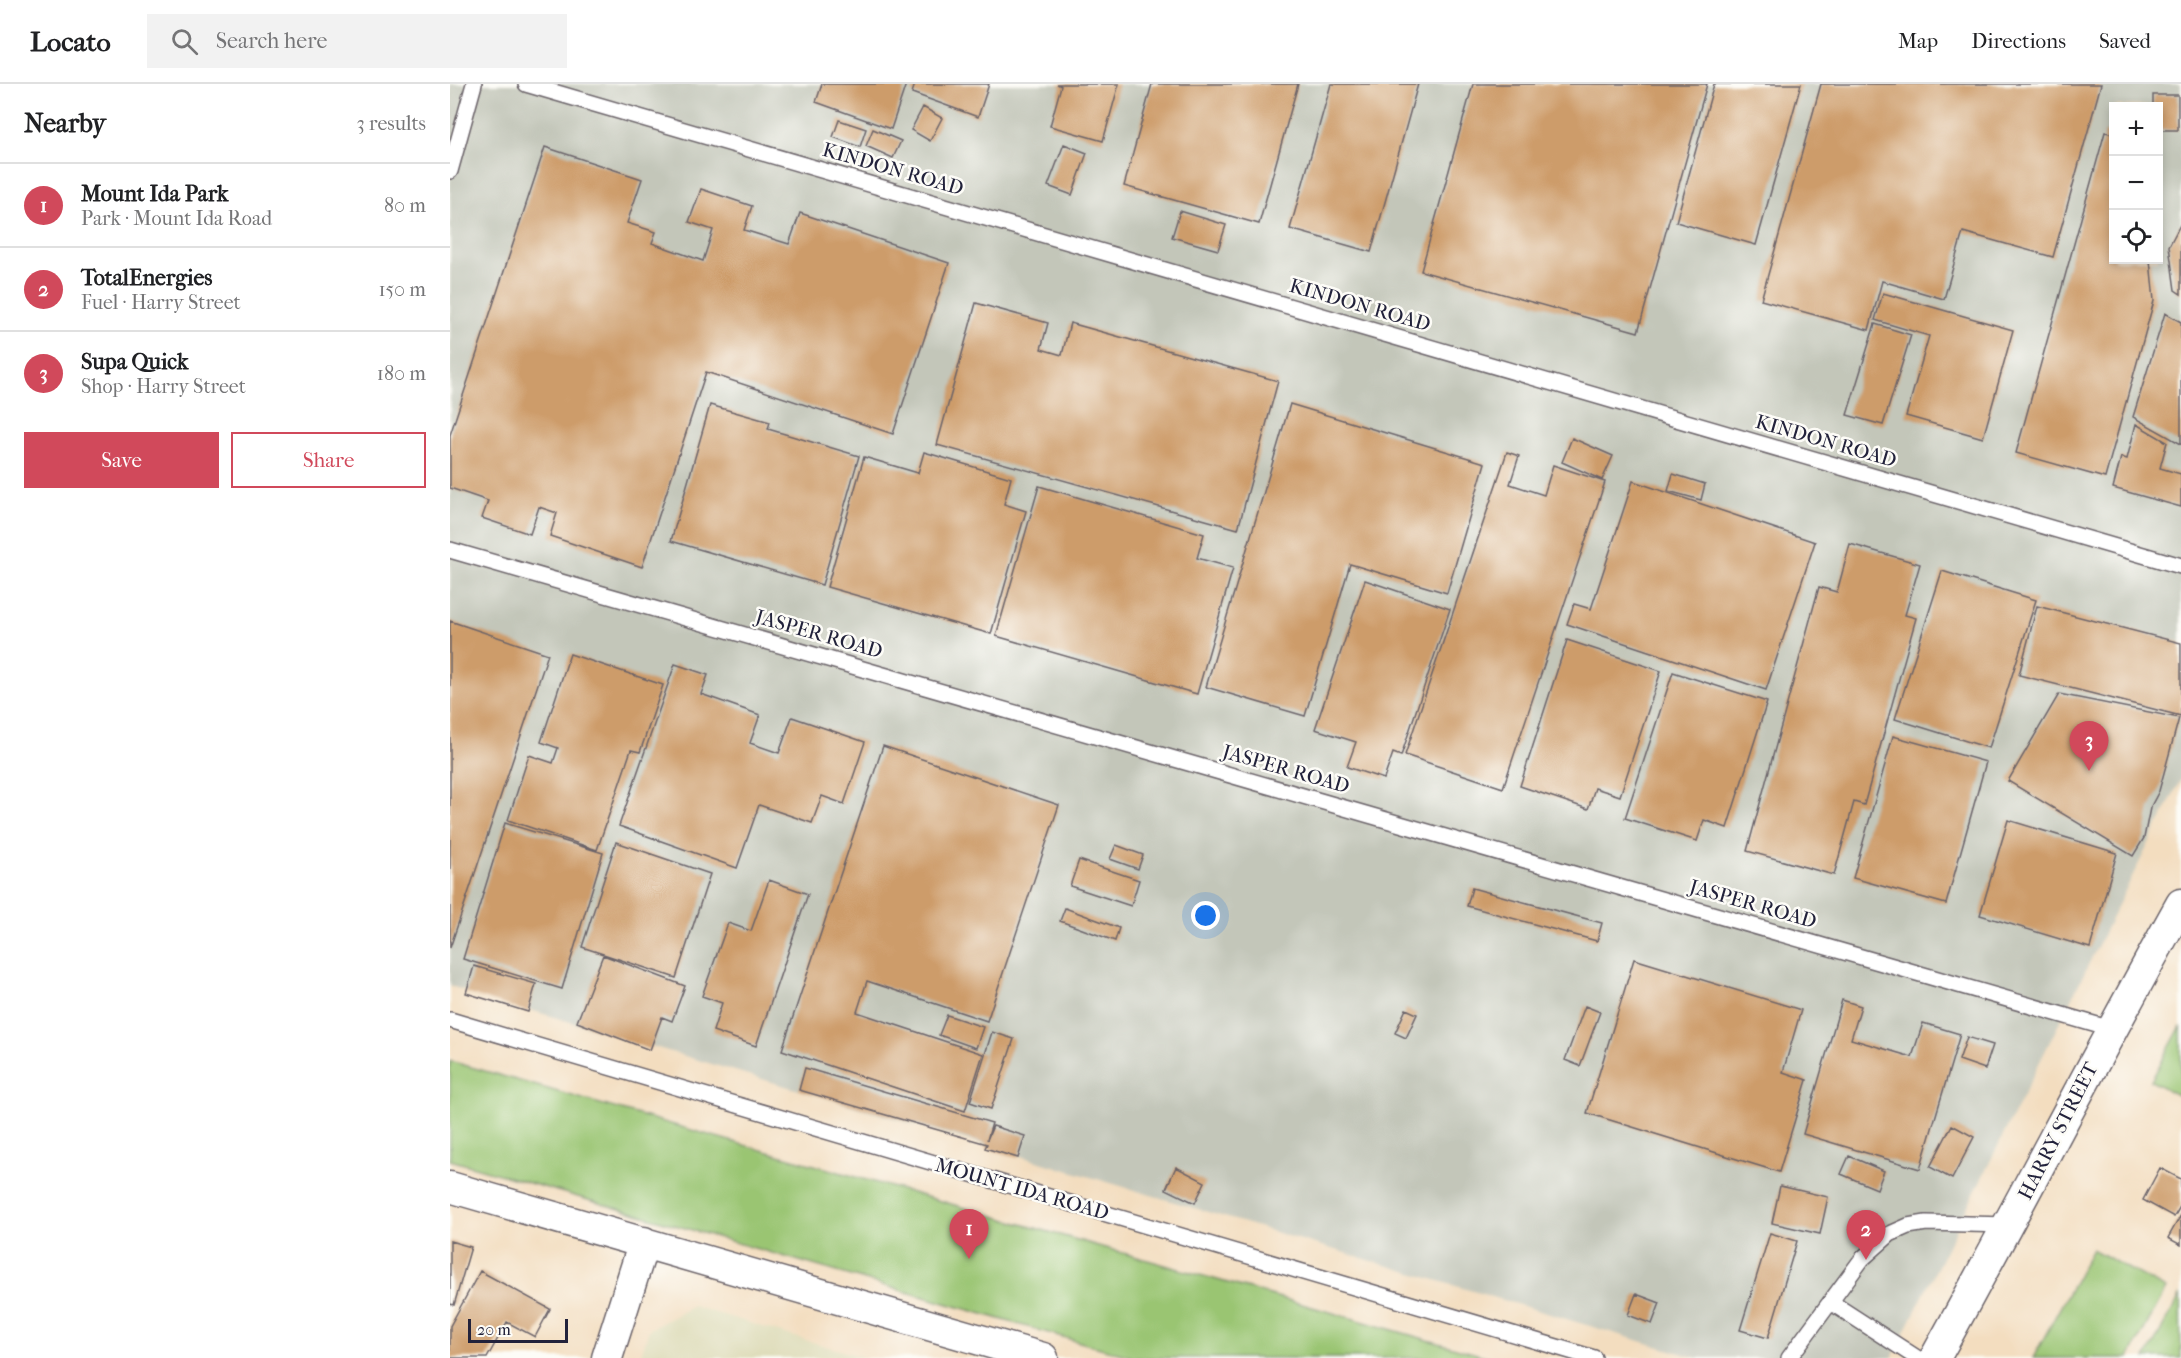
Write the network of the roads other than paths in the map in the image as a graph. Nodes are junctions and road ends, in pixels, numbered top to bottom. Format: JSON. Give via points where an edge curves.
{"nodes":[{"id":1,"x":474,"y":84,"type":"edge"},
{"id":2,"x":526,"y":84,"type":"edge"},
{"id":3,"x":450,"y":171,"type":"edge"},
{"id":4,"x":450,"y":550,"type":"edge"},
{"id":5,"x":2181,"y":566,"type":"edge"},
{"id":6,"x":2181,"y":904,"type":"edge"},
{"id":7,"x":450,"y":1020,"type":"edge"},
{"id":8,"x":2111,"y":1029,"type":"junction"},
{"id":9,"x":450,"y":1187,"type":"edge"},
{"id":10,"x":2009,"y":1225,"type":"junction"},
{"id":11,"x":644,"y":1242,"type":"junction"},
{"id":12,"x":1832,"y":1303,"type":"junction"},
{"id":13,"x":608,"y":1358,"type":"edge"},
{"id":14,"x":1043,"y":1358,"type":"edge"},
{"id":15,"x":1594,"y":1358,"type":"edge"},
{"id":16,"x":1789,"y":1358,"type":"edge"},
{"id":17,"x":1917,"y":1358,"type":"edge"},
{"id":18,"x":1935,"y":1358,"type":"edge"}],
"edges":[{"from":1,"to":3,"type":"lane"},
{"from":2,"to":5,"type":"lane","name":"KINDON ROAD"},
{"from":4,"to":8,"type":"lane","name":"JASPER ROAD"},
{"from":6,"to":8,"type":"street","name":"HARRY STREET"},
{"from":7,"to":15,"type":"lane","name":"MOUNT IDA ROAD"},
{"from":8,"to":10,"type":"street","name":"HARRY STREET"},
{"from":9,"to":11,"type":"street"},
{"from":10,"to":12,"type":"lane","via":[[1908,1226],[1890,1234],[1862,1259]]},
{"from":10,"to":18,"type":"street","name":"HARRY STREET"},
{"from":11,"to":13,"type":"street"},
{"from":11,"to":14,"type":"street"},
{"from":12,"to":16,"type":"lane"},
{"from":12,"to":17,"type":"lane"}]}
